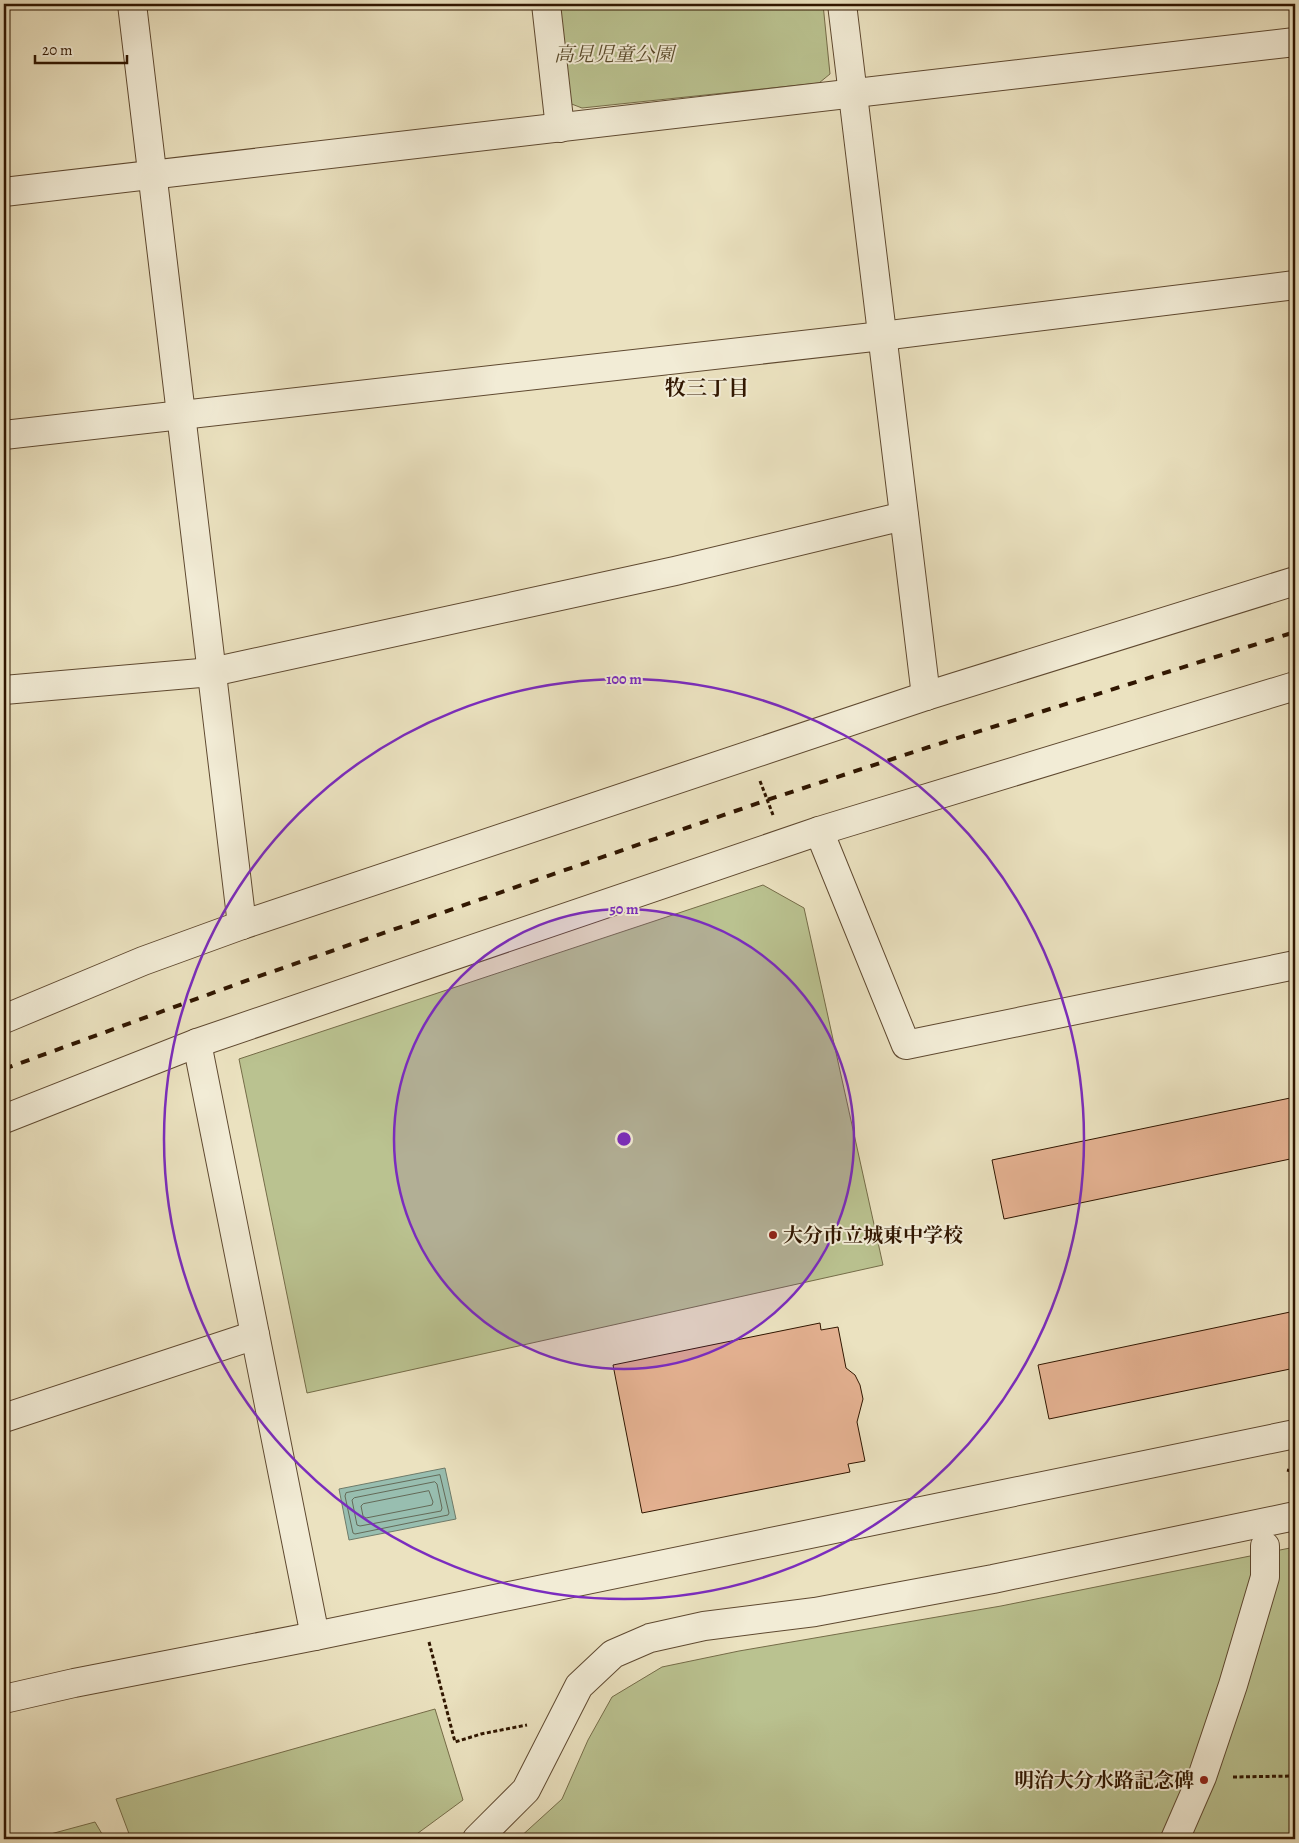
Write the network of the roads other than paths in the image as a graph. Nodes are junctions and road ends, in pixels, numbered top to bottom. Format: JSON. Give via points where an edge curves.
{"nodes":[{"id":1,"x":132,"y":4,"type":"edge"},
{"id":2,"x":546,"y":4,"type":"edge"},
{"id":3,"x":842,"y":4,"type":"edge"},
{"id":4,"x":1295,"y":42,"type":"edge"},
{"id":5,"x":853,"y":93,"type":"junction"},
{"id":6,"x":560,"y":128,"type":"junction"},
{"id":7,"x":153,"y":175,"type":"junction"},
{"id":8,"x":4,"y":192,"type":"edge"},
{"id":9,"x":1295,"y":285,"type":"edge"},
{"id":10,"x":882,"y":336,"type":"junction"},
{"id":11,"x":181,"y":415,"type":"junction"},
{"id":12,"x":4,"y":436,"type":"edge"},
{"id":13,"x":904,"y":516,"type":"junction"},
{"id":14,"x":1295,"y":581,"type":"edge"},
{"id":15,"x":212,"y":672,"type":"junction"},
{"id":16,"x":1295,"y":686,"type":"edge"},
{"id":17,"x":4,"y":690,"type":"edge"},
{"id":18,"x":926,"y":696,"type":"junction"},
{"id":19,"x":819,"y":831,"type":"junction"},
{"id":20,"x":242,"y":925,"type":"junction"},
{"id":21,"x":1295,"y":964,"type":"edge"},
{"id":22,"x":4,"y":1019,"type":"edge"},
{"id":23,"x":197,"y":1043,"type":"junction"},
{"id":24,"x":4,"y":1120,"type":"edge"},
{"id":25,"x":255,"y":1334,"type":"junction"},
{"id":26,"x":4,"y":1418,"type":"edge"},
{"id":27,"x":1295,"y":1434,"type":"edge"},
{"id":28,"x":1295,"y":1516,"type":"edge"},
{"id":29,"x":1265,"y":1546,"type":"dead end"},
{"id":30,"x":315,"y":1636,"type":"junction"},
{"id":31,"x":4,"y":1699,"type":"edge"},
{"id":32,"x":477,"y":1839,"type":"edge"},
{"id":33,"x":1175,"y":1839,"type":"edge"}],
"edges":[{"from":1,"to":7,"type":"street"},
{"from":2,"to":6,"type":"street"},
{"from":3,"to":5,"type":"street"},
{"from":4,"to":5,"type":"street"},
{"from":5,"to":6,"type":"street"},
{"from":5,"to":10,"type":"street"},
{"from":6,"to":7,"type":"street"},
{"from":7,"to":8,"type":"street"},
{"from":7,"to":11,"type":"street"},
{"from":9,"to":10,"type":"street"},
{"from":10,"to":11,"type":"street"},
{"from":10,"to":13,"type":"street"},
{"from":11,"to":12,"type":"street"},
{"from":11,"to":15,"type":"street"},
{"from":13,"to":15,"type":"street"},
{"from":13,"to":18,"type":"street"},
{"from":14,"to":18,"type":"street"},
{"from":15,"to":17,"type":"street"},
{"from":15,"to":20,"type":"street"},
{"from":16,"to":19,"type":"street"},
{"from":18,"to":20,"type":"street"},
{"from":19,"to":21,"type":"street","via":[[906,1045]]},
{"from":19,"to":23,"type":"street"},
{"from":20,"to":22,"type":"street","via":[[143,961]]},
{"from":23,"to":24,"type":"street"},
{"from":23,"to":25,"type":"street"},
{"from":25,"to":26,"type":"street"},
{"from":25,"to":30,"type":"street"},
{"from":27,"to":30,"type":"street"},
{"from":28,"to":32,"type":"street","via":[[993,1580],[815,1612],[704,1626],[650,1638],[614,1654],[579,1686],[526,1790]]},
{"from":29,"to":33,"type":"street","via":[[1265,1578],[1233,1685],[1202,1777]]},
{"from":30,"to":31,"type":"street"}]}
